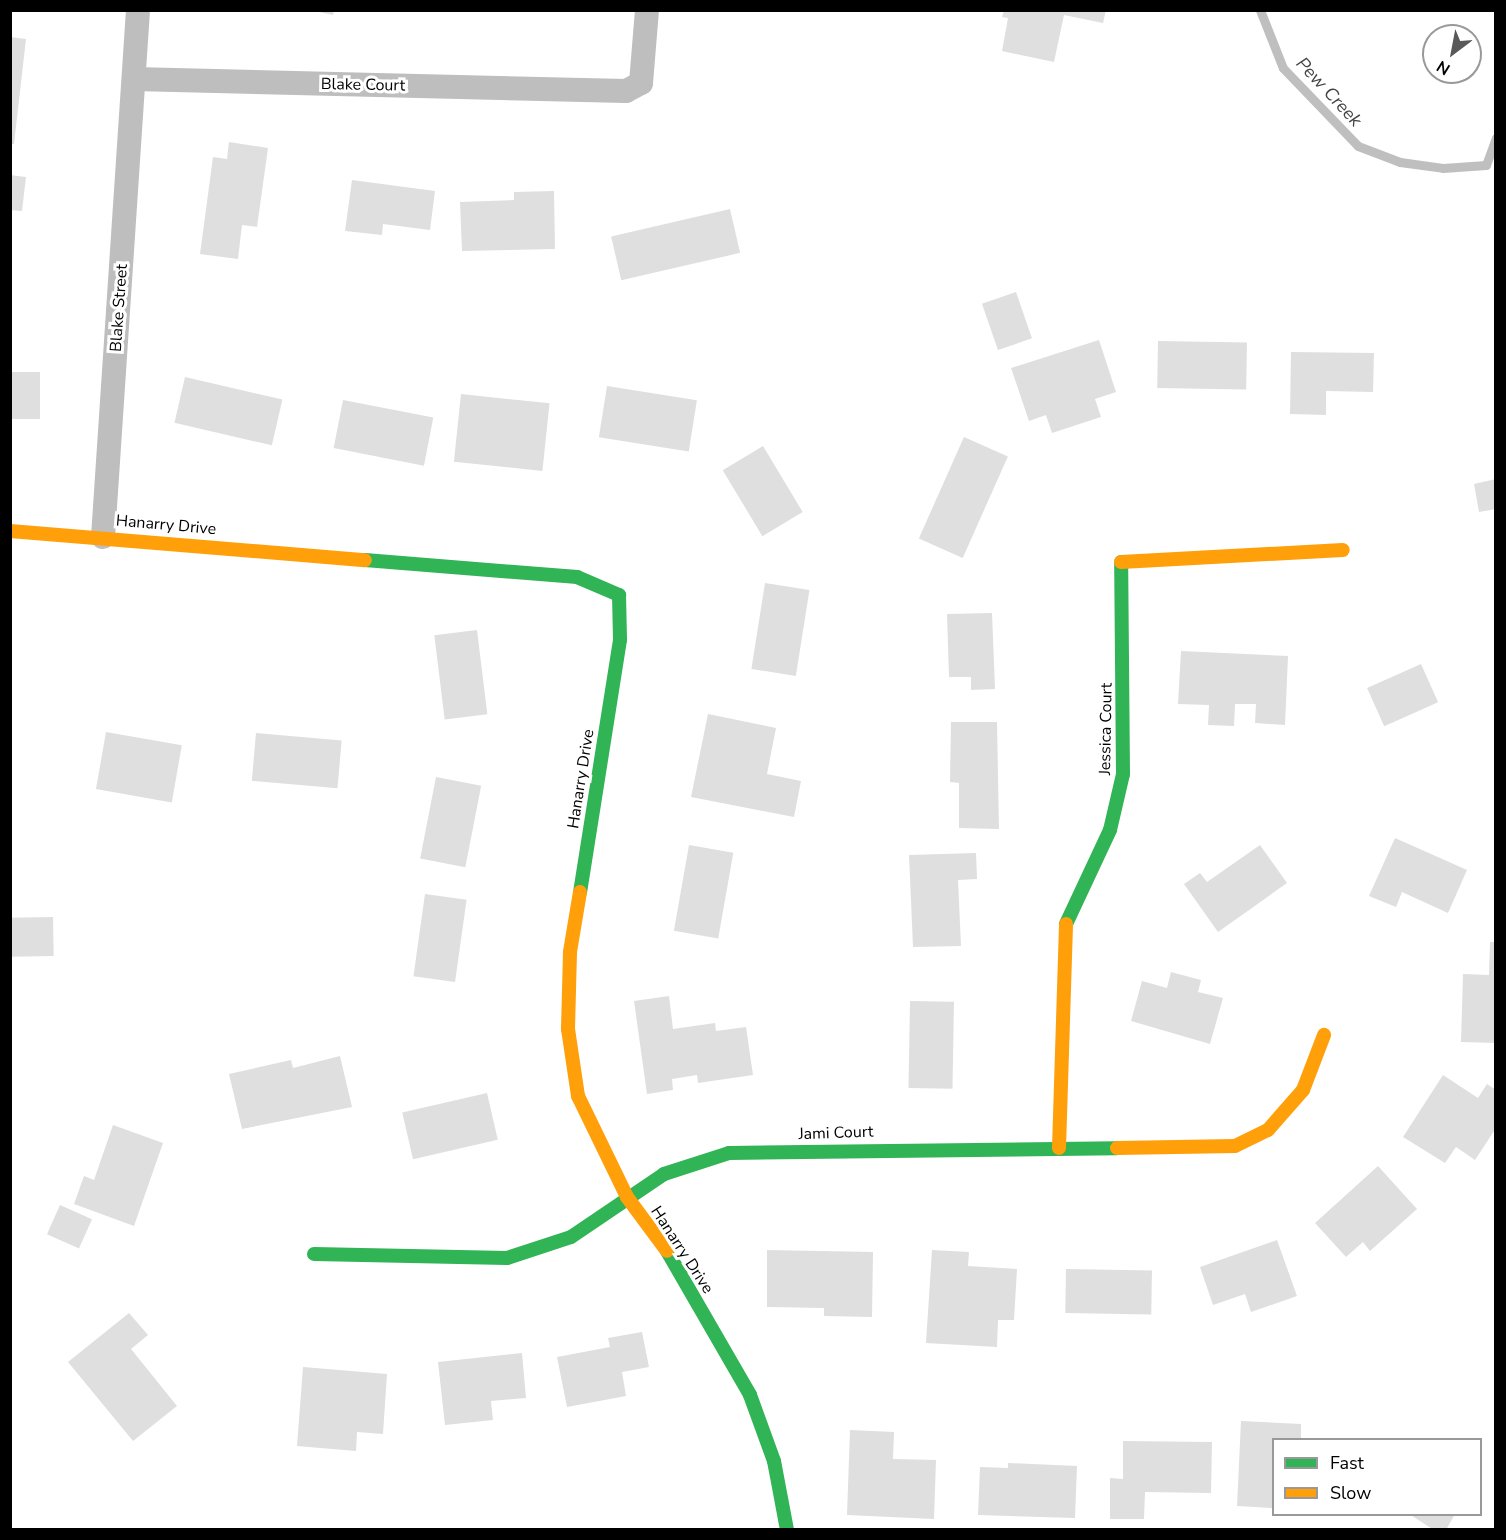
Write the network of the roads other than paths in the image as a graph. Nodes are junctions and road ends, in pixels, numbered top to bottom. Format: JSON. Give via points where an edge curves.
{"nodes":[{"id":1,"x":138,"y":10,"type":"edge"},
{"id":2,"x":647,"y":10,"type":"edge"},
{"id":3,"x":134,"y":79,"type":"junction"},
{"id":4,"x":10,"y":531,"type":"edge"},
{"id":5,"x":103,"y":537,"type":"junction"},
{"id":6,"x":1342,"y":550,"type":"dead end"},
{"id":7,"x":1324,"y":1035,"type":"dead end"},
{"id":8,"x":1059,"y":1148,"type":"junction"},
{"id":9,"x":627,"y":1197,"type":"junction"},
{"id":10,"x":314,"y":1254,"type":"dead end"},
{"id":11,"x":787,"y":1530,"type":"edge"}],
"edges":[{"from":1,"to":3,"type":"street"},
{"from":2,"to":3,"type":"street","name":"Blake Court","via":[[641,83],[626,91]]},
{"from":3,"to":5,"type":"street","name":"Blake Street"},
{"from":4,"to":5,"type":"street","name":"Hanarry Drive"},
{"from":5,"to":9,"type":"street","name":"Hanarry Drive","via":[[577,577],[619,595],[620,640],[570,952],[568,1029],[578,1096]]},
{"from":6,"to":8,"type":"street","name":"Jessica Court","via":[[1120,558],[1123,774],[1110,830],[1066,919]]},
{"from":7,"to":8,"type":"street","name":"Jami Court","via":[[1303,1090],[1287,1112],[1268,1130],[1235,1146]]},
{"from":8,"to":9,"type":"street","name":"Jami Court","via":[[729,1153],[664,1174]]},
{"from":9,"to":10,"type":"street","name":"Jami Court","via":[[571,1237],[507,1258]]},
{"from":9,"to":11,"type":"street","name":"Hanarry Drive","via":[[670,1256],[750,1395],[774,1461]]}]}
